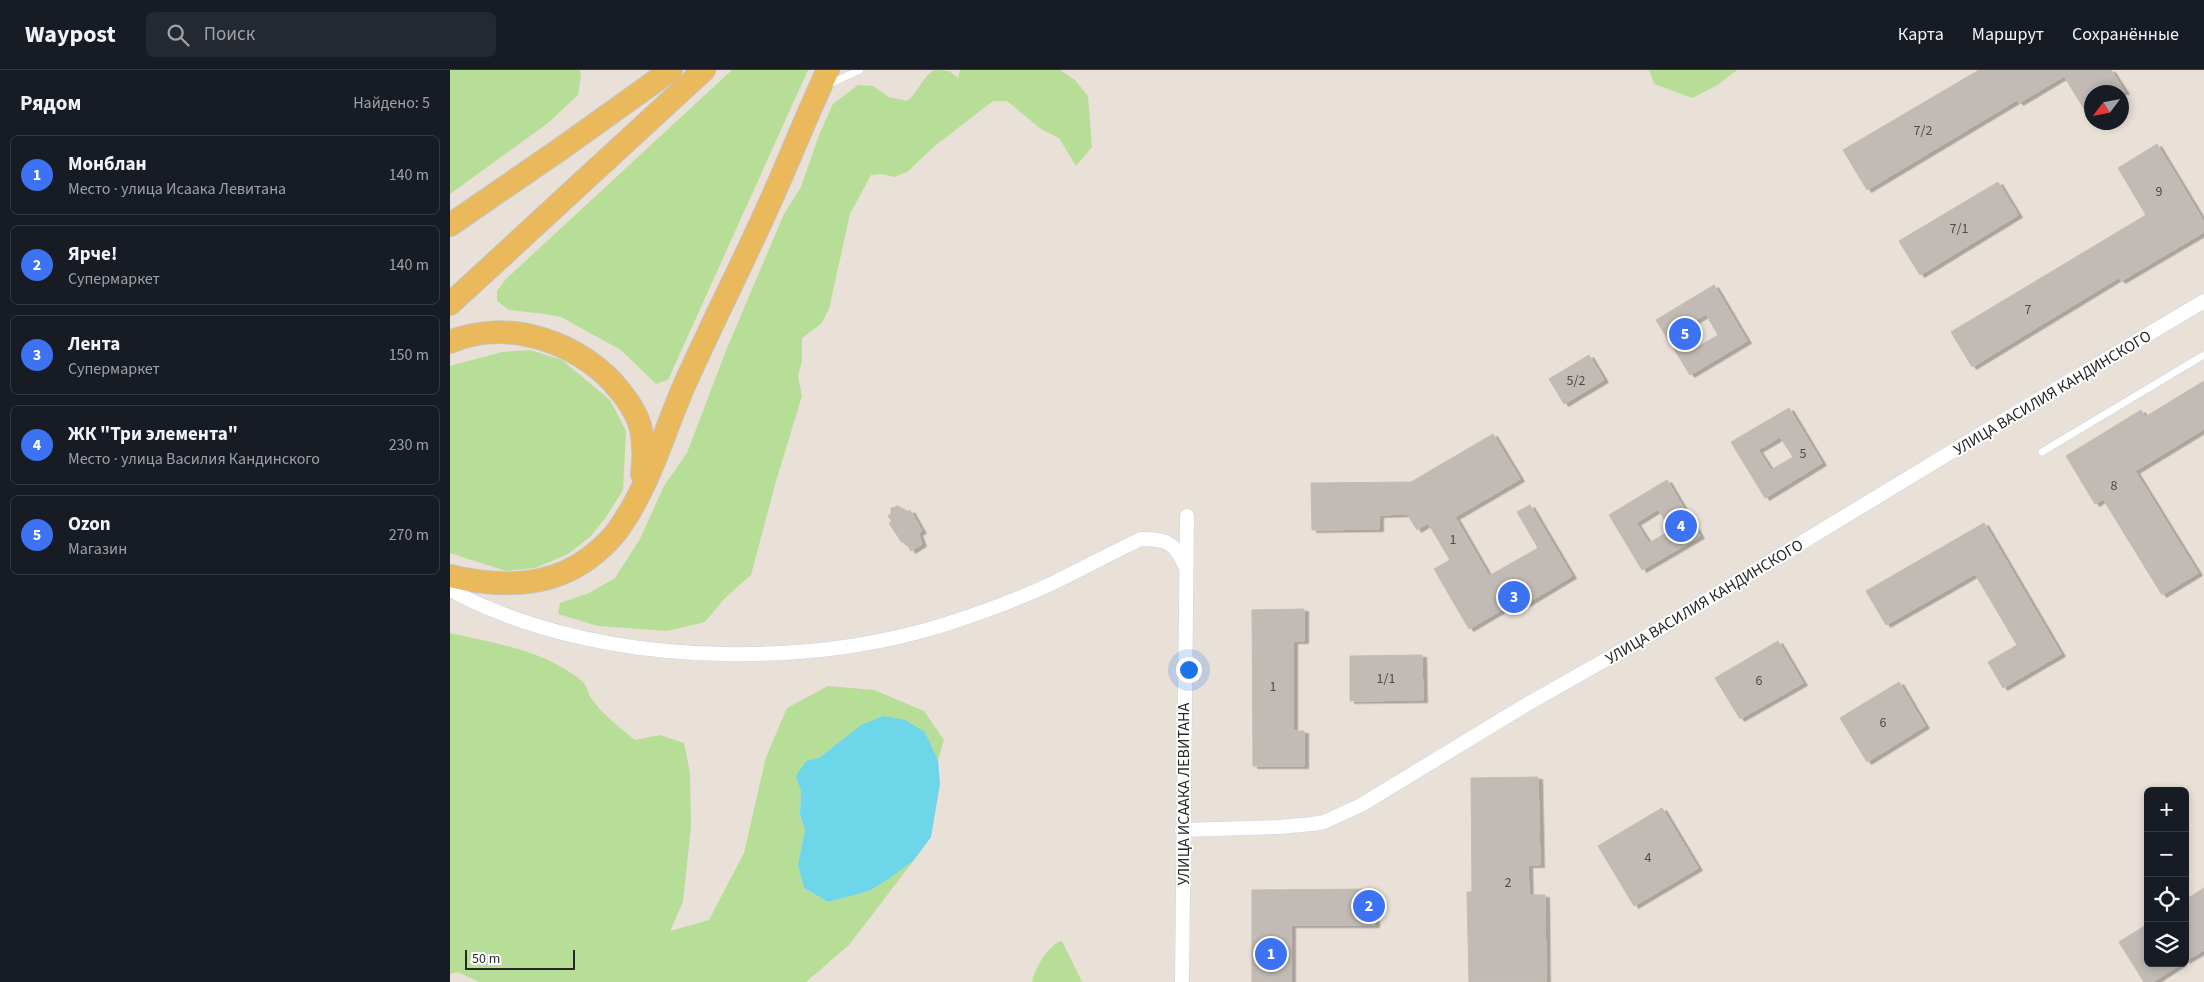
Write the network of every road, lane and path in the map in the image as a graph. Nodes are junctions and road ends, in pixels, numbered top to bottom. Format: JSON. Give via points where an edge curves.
{"nodes":[{"id":1,"x":671,"y":70,"type":"edge"},
{"id":2,"x":704,"y":70,"type":"edge"},
{"id":3,"x":860,"y":70,"type":"edge"},
{"id":4,"x":823,"y":79,"type":"edge"},
{"id":5,"x":450,"y":225,"type":"edge"},
{"id":6,"x":2204,"y":301,"type":"edge"},
{"id":7,"x":450,"y":304,"type":"edge"},
{"id":8,"x":450,"y":342,"type":"edge"},
{"id":9,"x":2204,"y":355,"type":"edge"},
{"id":10,"x":2042,"y":452,"type":"dead end"},
{"id":11,"x":641,"y":490,"type":"junction"},
{"id":12,"x":1187,"y":516,"type":"dead end"},
{"id":13,"x":1185,"y":566,"type":"junction"},
{"id":14,"x":450,"y":576,"type":"edge"},
{"id":15,"x":450,"y":590,"type":"edge"},
{"id":16,"x":1182,"y":830,"type":"junction"},
{"id":17,"x":1182,"y":982,"type":"edge"}],
"edges":[{"from":1,"to":5,"type":"main road"},
{"from":2,"to":7,"type":"main road"},
{"from":3,"to":4,"type":"lane"},
{"from":4,"to":11,"type":"main road"},
{"from":6,"to":16,"type":"street","name":"УЛИЦА ВАСИЛИЯ КАНДИНСКОГО","via":[[1362,805],[1312,824]]},
{"from":8,"to":11,"type":"main road","via":[[482,333],[523,334],[550,341],[578,354],[602,371],[629,402],[641,427],[644,456]]},
{"from":9,"to":10,"type":"lane"},
{"from":11,"to":14,"type":"main road","via":[[622,525],[576,567],[529,582],[486,583]]},
{"from":12,"to":13,"type":"street","name":"УЛИЦА ИСААКА ЛЕВИТАНА"},
{"from":13,"to":15,"type":"street","via":[[1178,550],[1168,542],[1141,540],[1052,583],[939,626],[865,642],[786,653],[663,652],[581,638],[525,622],[466,600]]},
{"from":13,"to":16,"type":"street","name":"УЛИЦА ИСААКА ЛЕВИТАНА"},
{"from":16,"to":17,"type":"street","name":"УЛИЦА ИСААКА ЛЕВИТАНА"}]}
